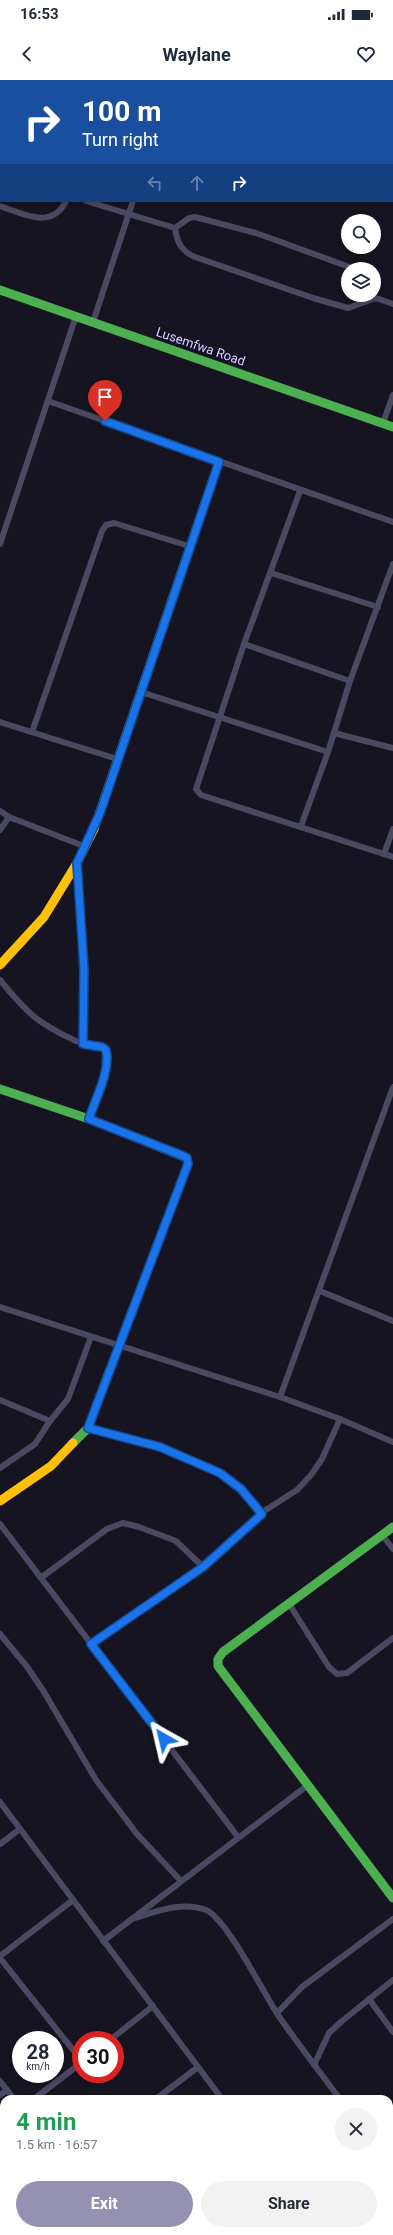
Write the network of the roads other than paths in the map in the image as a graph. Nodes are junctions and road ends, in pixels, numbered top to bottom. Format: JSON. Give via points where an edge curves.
{"nodes":[{"id":1,"x":65,"y":202,"type":"edge"},
{"id":2,"x":89,"y":202,"type":"edge"},
{"id":3,"x":133,"y":202,"type":"edge"},
{"id":4,"x":0,"y":206,"type":"edge"},
{"id":5,"x":128,"y":214,"type":"junction"},
{"id":6,"x":175,"y":228,"type":"junction"},
{"id":7,"x":341,"y":264,"type":"edge"},
{"id":8,"x":0,"y":290,"type":"edge"},
{"id":9,"x":381,"y":299,"type":"edge"},
{"id":10,"x":362,"y":302,"type":"edge"},
{"id":11,"x":393,"y":304,"type":"edge"},
{"id":12,"x":76,"y":316,"type":"junction"},
{"id":13,"x":93,"y":322,"type":"junction"},
{"id":14,"x":393,"y":395,"type":"edge"},
{"id":15,"x":48,"y":401,"type":"junction"},
{"id":16,"x":383,"y":423,"type":"junction"},
{"id":17,"x":393,"y":426,"type":"edge"},
{"id":18,"x":219,"y":462,"type":"junction"},
{"id":19,"x":300,"y":491,"type":"junction"},
{"id":20,"x":393,"y":522,"type":"edge"},
{"id":21,"x":0,"y":544,"type":"edge"},
{"id":22,"x":190,"y":546,"type":"junction"},
{"id":23,"x":393,"y":564,"type":"edge"},
{"id":24,"x":270,"y":573,"type":"junction"},
{"id":25,"x":378,"y":607,"type":"junction"},
{"id":26,"x":244,"y":644,"type":"junction"},
{"id":27,"x":350,"y":682,"type":"junction"},
{"id":28,"x":141,"y":692,"type":"junction"},
{"id":29,"x":220,"y":716,"type":"junction"},
{"id":30,"x":0,"y":722,"type":"edge"},
{"id":31,"x":32,"y":732,"type":"junction"},
{"id":32,"x":334,"y":733,"type":"junction"},
{"id":33,"x":393,"y":748,"type":"edge"},
{"id":34,"x":328,"y":752,"type":"junction"},
{"id":35,"x":117,"y":759,"type":"junction"},
{"id":36,"x":0,"y":811,"type":"edge"},
{"id":37,"x":9,"y":817,"type":"junction"},
{"id":38,"x":301,"y":826,"type":"junction"},
{"id":39,"x":393,"y":829,"type":"edge"},
{"id":40,"x":0,"y":830,"type":"edge"},
{"id":41,"x":86,"y":846,"type":"junction"},
{"id":42,"x":384,"y":854,"type":"junction"},
{"id":43,"x":393,"y":857,"type":"edge"},
{"id":44,"x":77,"y":863,"type":"junction"},
{"id":45,"x":0,"y":965,"type":"edge"},
{"id":46,"x":0,"y":980,"type":"edge"},
{"id":47,"x":83,"y":1044,"type":"junction"},
{"id":48,"x":393,"y":1087,"type":"edge"},
{"id":49,"x":0,"y":1089,"type":"edge"},
{"id":50,"x":89,"y":1119,"type":"junction"},
{"id":51,"x":320,"y":1291,"type":"junction"},
{"id":52,"x":0,"y":1307,"type":"edge"},
{"id":53,"x":393,"y":1321,"type":"edge"},
{"id":54,"x":90,"y":1337,"type":"junction"},
{"id":55,"x":120,"y":1346,"type":"junction"},
{"id":56,"x":280,"y":1397,"type":"junction"},
{"id":57,"x":0,"y":1400,"type":"edge"},
{"id":58,"x":340,"y":1419,"type":"junction"},
{"id":59,"x":50,"y":1421,"type":"junction"},
{"id":60,"x":88,"y":1428,"type":"junction"},
{"id":61,"x":393,"y":1442,"type":"edge"},
{"id":62,"x":0,"y":1468,"type":"edge"},
{"id":63,"x":0,"y":1501,"type":"edge"},
{"id":64,"x":262,"y":1514,"type":"junction"},
{"id":65,"x":0,"y":1524,"type":"edge"},
{"id":66,"x":393,"y":1526,"type":"edge"},
{"id":67,"x":382,"y":1535,"type":"junction"},
{"id":68,"x":393,"y":1549,"type":"edge"},
{"id":69,"x":203,"y":1567,"type":"junction"},
{"id":70,"x":42,"y":1577,"type":"junction"},
{"id":71,"x":289,"y":1604,"type":"junction"},
{"id":72,"x":0,"y":1634,"type":"edge"},
{"id":73,"x":393,"y":1638,"type":"edge"},
{"id":74,"x":91,"y":1644,"type":"junction"},
{"id":75,"x":308,"y":1785,"type":"junction"},
{"id":76,"x":0,"y":1802,"type":"edge"},
{"id":77,"x":20,"y":1829,"type":"junction"},
{"id":78,"x":238,"y":1837,"type":"junction"},
{"id":79,"x":0,"y":1844,"type":"edge"},
{"id":80,"x":181,"y":1880,"type":"junction"},
{"id":81,"x":393,"y":1898,"type":"edge"},
{"id":82,"x":73,"y":1900,"type":"junction"},
{"id":83,"x":135,"y":1918,"type":"junction"},
{"id":84,"x":393,"y":1919,"type":"edge"},
{"id":85,"x":104,"y":1941,"type":"junction"},
{"id":86,"x":0,"y":1957,"type":"edge"},
{"id":87,"x":393,"y":1980,"type":"edge"},
{"id":88,"x":369,"y":1999,"type":"junction"},
{"id":89,"x":153,"y":2006,"type":"junction"},
{"id":90,"x":277,"y":2013,"type":"junction"},
{"id":91,"x":121,"y":2031,"type":"edge"},
{"id":92,"x":393,"y":2032,"type":"edge"},
{"id":93,"x":72,"y":2049,"type":"edge"},
{"id":94,"x":314,"y":2065,"type":"junction"},
{"id":95,"x":198,"y":2067,"type":"junction"},
{"id":96,"x":72,"y":2070,"type":"edge"},
{"id":97,"x":0,"y":2081,"type":"edge"},
{"id":98,"x":6,"y":2090,"type":"junction"},
{"id":99,"x":0,"y":2095,"type":"edge"},
{"id":100,"x":10,"y":2095,"type":"edge"},
{"id":101,"x":39,"y":2095,"type":"edge"},
{"id":102,"x":161,"y":2095,"type":"edge"},
{"id":103,"x":219,"y":2095,"type":"edge"},
{"id":104,"x":337,"y":2095,"type":"edge"}],
"edges":[{"from":1,"to":4,"type":"street","via":[[55,216],[42,219]]},
{"from":2,"to":5,"type":"street"},
{"from":3,"to":5,"type":"street"},
{"from":5,"to":6,"type":"street"},
{"from":5,"to":13,"type":"street"},
{"from":6,"to":7,"type":"street","via":[[189,218],[196,217],[256,233]]},
{"from":6,"to":10,"type":"street","via":[[184,252],[195,257],[348,308]]},
{"from":8,"to":12,"type":"street","name":"Lusemfwa Road"},
{"from":9,"to":11,"type":"street"},
{"from":12,"to":13,"type":"street","name":"Lusemfwa Road"},
{"from":12,"to":15,"type":"street"},
{"from":13,"to":16,"type":"street","name":"Lusemfwa Road"},
{"from":14,"to":16,"type":"street"},
{"from":15,"to":18,"type":"street"},
{"from":15,"to":21,"type":"street"},
{"from":16,"to":17,"type":"street","name":"Lusemfwa Road"},
{"from":18,"to":19,"type":"street"},
{"from":18,"to":22,"type":"street"},
{"from":19,"to":20,"type":"street"},
{"from":19,"to":24,"type":"street"},
{"from":22,"to":28,"type":"street"},
{"from":22,"to":31,"type":"street","via":[[114,523],[106,525]]},
{"from":23,"to":25,"type":"street"},
{"from":24,"to":25,"type":"street"},
{"from":24,"to":26,"type":"street"},
{"from":25,"to":27,"type":"street"},
{"from":26,"to":27,"type":"street"},
{"from":26,"to":29,"type":"street"},
{"from":27,"to":32,"type":"street"},
{"from":28,"to":29,"type":"street"},
{"from":28,"to":35,"type":"street"},
{"from":29,"to":34,"type":"street"},
{"from":29,"to":38,"type":"street","via":[[196,789],[201,795]]},
{"from":30,"to":31,"type":"street"},
{"from":31,"to":35,"type":"street"},
{"from":32,"to":33,"type":"street"},
{"from":32,"to":34,"type":"street"},
{"from":34,"to":38,"type":"street"},
{"from":35,"to":41,"type":"street","via":[[100,813]]},
{"from":36,"to":37,"type":"street"},
{"from":37,"to":40,"type":"street"},
{"from":37,"to":41,"type":"street"},
{"from":38,"to":42,"type":"street"},
{"from":39,"to":42,"type":"street"},
{"from":41,"to":44,"type":"street"},
{"from":42,"to":43,"type":"street"},
{"from":44,"to":45,"type":"street","via":[[44,917]]},
{"from":44,"to":47,"type":"street","via":[[84,969]]},
{"from":46,"to":47,"type":"street","via":[[41,1024]]},
{"from":47,"to":50,"type":"street","via":[[102,1047],[107,1055],[104,1074]]},
{"from":48,"to":51,"type":"street"},
{"from":49,"to":50,"type":"street"},
{"from":50,"to":55,"type":"street","via":[[181,1155],[187,1158],[188,1164]]},
{"from":51,"to":53,"type":"street"},
{"from":51,"to":56,"type":"street"},
{"from":52,"to":54,"type":"street"},
{"from":54,"to":55,"type":"street"},
{"from":54,"to":59,"type":"street","via":[[68,1399]]},
{"from":55,"to":56,"type":"street"},
{"from":55,"to":60,"type":"street"},
{"from":56,"to":58,"type":"street"},
{"from":57,"to":59,"type":"street"},
{"from":58,"to":61,"type":"street"},
{"from":58,"to":64,"type":"street","via":[[322,1459],[311,1474],[297,1490]]},
{"from":59,"to":62,"type":"street","via":[[35,1444]]},
{"from":60,"to":63,"type":"street","via":[[51,1466]]},
{"from":60,"to":64,"type":"street","via":[[160,1447],[220,1473],[241,1489]]},
{"from":64,"to":69,"type":"street"},
{"from":65,"to":70,"type":"street"},
{"from":66,"to":67,"type":"street"},
{"from":67,"to":68,"type":"street"},
{"from":67,"to":71,"type":"street"},
{"from":69,"to":70,"type":"street","via":[[176,1541],[123,1523],[107,1529]]},
{"from":69,"to":74,"type":"street"},
{"from":70,"to":74,"type":"street"},
{"from":71,"to":73,"type":"street","via":[[329,1667],[337,1674],[347,1673]]},
{"from":71,"to":75,"type":"street","via":[[223,1652],[218,1659],[218,1666]]},
{"from":72,"to":80,"type":"street","via":[[44,1692],[96,1780],[137,1834]]},
{"from":74,"to":78,"type":"street"},
{"from":75,"to":78,"type":"street"},
{"from":75,"to":81,"type":"street"},
{"from":76,"to":77,"type":"street"},
{"from":77,"to":79,"type":"street"},
{"from":77,"to":82,"type":"street"},
{"from":78,"to":80,"type":"street"},
{"from":80,"to":83,"type":"street"},
{"from":82,"to":85,"type":"street"},
{"from":82,"to":86,"type":"street"},
{"from":83,"to":85,"type":"street"},
{"from":83,"to":90,"type":"street","via":[[164,1909],[184,1907],[197,1907],[208,1911],[219,1921]]},
{"from":84,"to":90,"type":"street","via":[[302,1987]]},
{"from":85,"to":89,"type":"street"},
{"from":86,"to":93,"type":"street"},
{"from":87,"to":88,"type":"street"},
{"from":88,"to":92,"type":"street"},
{"from":88,"to":94,"type":"street","via":[[329,2034]]},
{"from":89,"to":91,"type":"street"},
{"from":89,"to":95,"type":"street"},
{"from":90,"to":94,"type":"street"},
{"from":94,"to":104,"type":"street"},
{"from":95,"to":102,"type":"street"},
{"from":95,"to":103,"type":"street"},
{"from":96,"to":101,"type":"street"},
{"from":97,"to":98,"type":"street"},
{"from":98,"to":99,"type":"street"},
{"from":98,"to":100,"type":"street"}]}
